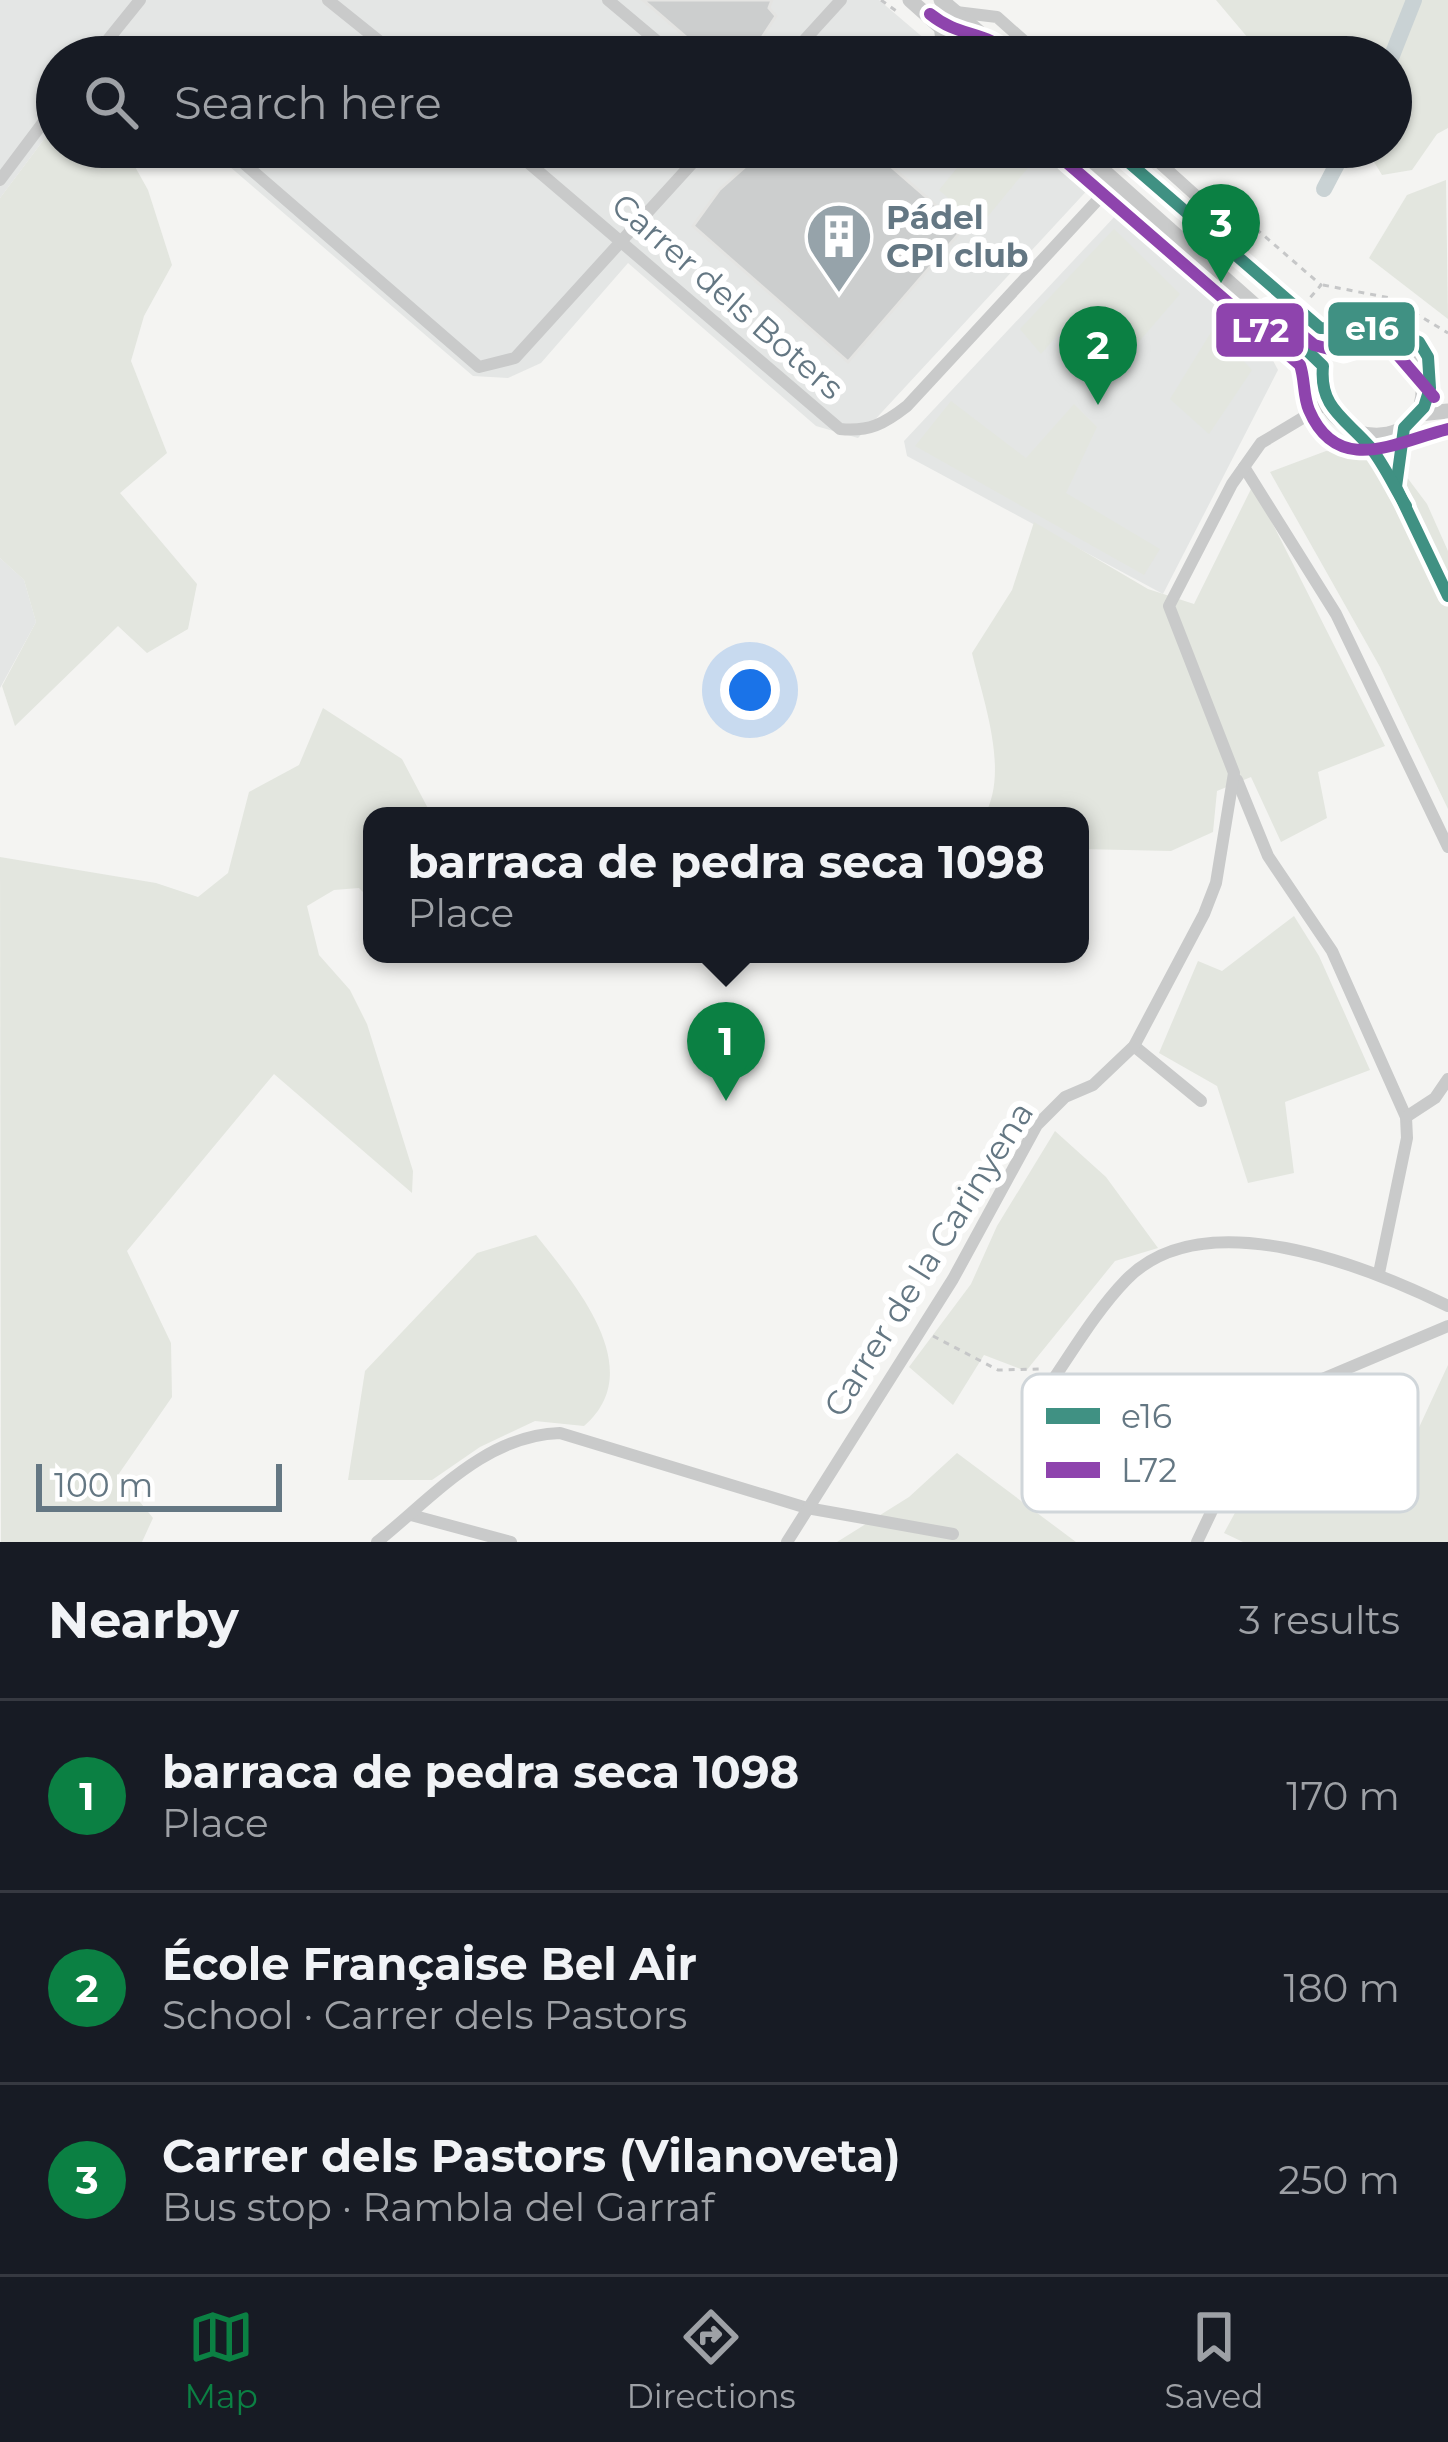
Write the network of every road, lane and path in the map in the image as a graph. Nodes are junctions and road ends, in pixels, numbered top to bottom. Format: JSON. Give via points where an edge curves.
{"nodes":[{"id":1,"x":140,"y":0,"type":"edge"},
{"id":2,"x":328,"y":0,"type":"edge"},
{"id":3,"x":608,"y":0,"type":"edge"},
{"id":4,"x":841,"y":0,"type":"edge"},
{"id":5,"x":910,"y":0,"type":"edge"},
{"id":6,"x":941,"y":0,"type":"edge"},
{"id":7,"x":956,"y":12,"type":"junction"},
{"id":8,"x":940,"y":28,"type":"junction"},
{"id":9,"x":110,"y":36,"type":"edge"},
{"id":10,"x":373,"y":36,"type":"edge"},
{"id":11,"x":651,"y":36,"type":"edge"},
{"id":12,"x":808,"y":36,"type":"edge"},
{"id":13,"x":941,"y":36,"type":"edge"},
{"id":14,"x":949,"y":36,"type":"edge"},
{"id":15,"x":984,"y":36,"type":"edge"},
{"id":16,"x":1019,"y":36,"type":"edge"},
{"id":17,"x":36,"y":132,"type":"edge"},
{"id":18,"x":249,"y":168,"type":"edge"},
{"id":19,"x":536,"y":168,"type":"edge"},
{"id":20,"x":688,"y":168,"type":"edge"},
{"id":21,"x":1079,"y":168,"type":"edge"},
{"id":22,"x":1101,"y":168,"type":"edge"},
{"id":23,"x":1135,"y":168,"type":"edge"},
{"id":24,"x":1165,"y":168,"type":"edge"},
{"id":25,"x":0,"y":180,"type":"edge"},
{"id":26,"x":1106,"y":191,"type":"junction"},
{"id":27,"x":1233,"y":208,"type":"dead end"},
{"id":28,"x":1170,"y":227,"type":"junction"},
{"id":29,"x":624,"y":239,"type":"junction"},
{"id":30,"x":1243,"y":262,"type":"junction"},
{"id":31,"x":1321,"y":285,"type":"junction"},
{"id":32,"x":1300,"y":311,"type":"junction"},
{"id":33,"x":1448,"y":333,"type":"edge"},
{"id":34,"x":1345,"y":334,"type":"junction"},
{"id":35,"x":1318,"y":359,"type":"junction"},
{"id":36,"x":1430,"y":370,"type":"junction"},
{"id":37,"x":1448,"y":385,"type":"edge"},
{"id":38,"x":1326,"y":404,"type":"junction"},
{"id":39,"x":1448,"y":411,"type":"edge"},
{"id":40,"x":1420,"y":414,"type":"junction"},
{"id":41,"x":1404,"y":428,"type":"junction"},
{"id":42,"x":1355,"y":432,"type":"junction"},
{"id":43,"x":1244,"y":467,"type":"junction"},
{"id":44,"x":1396,"y":487,"type":"junction"},
{"id":45,"x":1448,"y":596,"type":"edge"},
{"id":46,"x":1234,"y":773,"type":"junction"},
{"id":47,"x":1448,"y":847,"type":"edge"},
{"id":48,"x":1134,"y":1046,"type":"junction"},
{"id":49,"x":1448,"y":1079,"type":"edge"},
{"id":50,"x":1201,"y":1101,"type":"dead end"},
{"id":51,"x":1406,"y":1117,"type":"junction"},
{"id":52,"x":1379,"y":1273,"type":"junction"},
{"id":53,"x":1448,"y":1306,"type":"edge"},
{"id":54,"x":1448,"y":1326,"type":"edge"},
{"id":55,"x":922,"y":1330,"type":"junction"},
{"id":56,"x":1061,"y":1369,"type":"junction"},
{"id":57,"x":1057,"y":1374,"type":"edge"},
{"id":58,"x":1334,"y":1374,"type":"edge"},
{"id":59,"x":807,"y":1508,"type":"junction"},
{"id":60,"x":1211,"y":1512,"type":"edge"},
{"id":61,"x":410,"y":1515,"type":"junction"},
{"id":62,"x":953,"y":1534,"type":"dead end"},
{"id":63,"x":376,"y":1542,"type":"edge"},
{"id":64,"x":512,"y":1542,"type":"edge"},
{"id":65,"x":788,"y":1542,"type":"edge"},
{"id":66,"x":1197,"y":1542,"type":"edge"}],
"edges":[{"from":1,"to":9,"type":"street"},
{"from":2,"to":10,"type":"street"},
{"from":3,"to":11,"type":"street"},
{"from":4,"to":12,"type":"street"},
{"from":5,"to":8,"type":"street"},
{"from":6,"to":7,"type":"street"},
{"from":7,"to":15,"type":"street"},
{"from":7,"to":16,"type":"street","via":[[997,16]]},
{"from":8,"to":13,"type":"street"},
{"from":8,"to":14,"type":"street"},
{"from":17,"to":25,"type":"street"},
{"from":18,"to":29,"type":"street","via":[[479,367],[515,358]]},
{"from":19,"to":29,"type":"street","name":"Carrer dels Boters"},
{"from":20,"to":29,"type":"street"},
{"from":21,"to":26,"type":"street"},
{"from":22,"to":28,"type":"street"},
{"from":23,"to":30,"type":"street"},
{"from":24,"to":30,"type":"street","via":[[1235,231]]},
{"from":26,"to":28,"type":"street","via":[[1153,229]]},
{"from":26,"to":29,"type":"street","name":"Carrer dels Boters","via":[[907,406],[882,426],[858,430],[839,429]]},
{"from":27,"to":31,"type":"path"},
{"from":28,"to":35,"type":"street"},
{"from":30,"to":32,"type":"street"},
{"from":31,"to":32,"type":"path"},
{"from":31,"to":33,"type":"path","via":[[1390,298]]},
{"from":32,"to":34,"type":"street","via":[[1320,328]]},
{"from":34,"to":35,"type":"street"},
{"from":34,"to":36,"type":"street","via":[[1394,328],[1418,344]]},
{"from":35,"to":38,"type":"street"},
{"from":36,"to":37,"type":"street"},
{"from":36,"to":40,"type":"street"},
{"from":38,"to":42,"type":"street"},
{"from":38,"to":43,"type":"street","via":[[1262,443]]},
{"from":39,"to":40,"type":"street"},
{"from":40,"to":41,"type":"street"},
{"from":41,"to":42,"type":"street","via":[[1380,436]]},
{"from":41,"to":44,"type":"street"},
{"from":42,"to":44,"type":"street"},
{"from":43,"to":46,"type":"street","via":[[1169,606]]},
{"from":43,"to":47,"type":"street","via":[[1336,614]]},
{"from":44,"to":45,"type":"street"},
{"from":46,"to":48,"type":"street","name":"Carrer de la Carinyena","via":[[1216,883]]},
{"from":46,"to":51,"type":"street","via":[[1268,856],[1332,951]]},
{"from":48,"to":50,"type":"street"},
{"from":48,"to":55,"type":"street","name":"Carrer de la Carinyena","via":[[1037,1125]]},
{"from":49,"to":51,"type":"street"},
{"from":51,"to":52,"type":"street"},
{"from":52,"to":53,"type":"street"},
{"from":52,"to":56,"type":"street","via":[[1238,1240],[1160,1256],[1126,1279]]},
{"from":54,"to":58,"type":"street"},
{"from":55,"to":56,"type":"path","via":[[998,1370]]},
{"from":55,"to":59,"type":"street","name":"Carrer de la Carinyena"},
{"from":56,"to":57,"type":"street"},
{"from":59,"to":61,"type":"street","via":[[560,1433],[524,1434],[485,1454]]},
{"from":59,"to":62,"type":"street"},
{"from":59,"to":65,"type":"street","name":"Carrer de la Carinyena"},
{"from":60,"to":66,"type":"street"},
{"from":61,"to":63,"type":"street"},
{"from":61,"to":64,"type":"street"}]}
